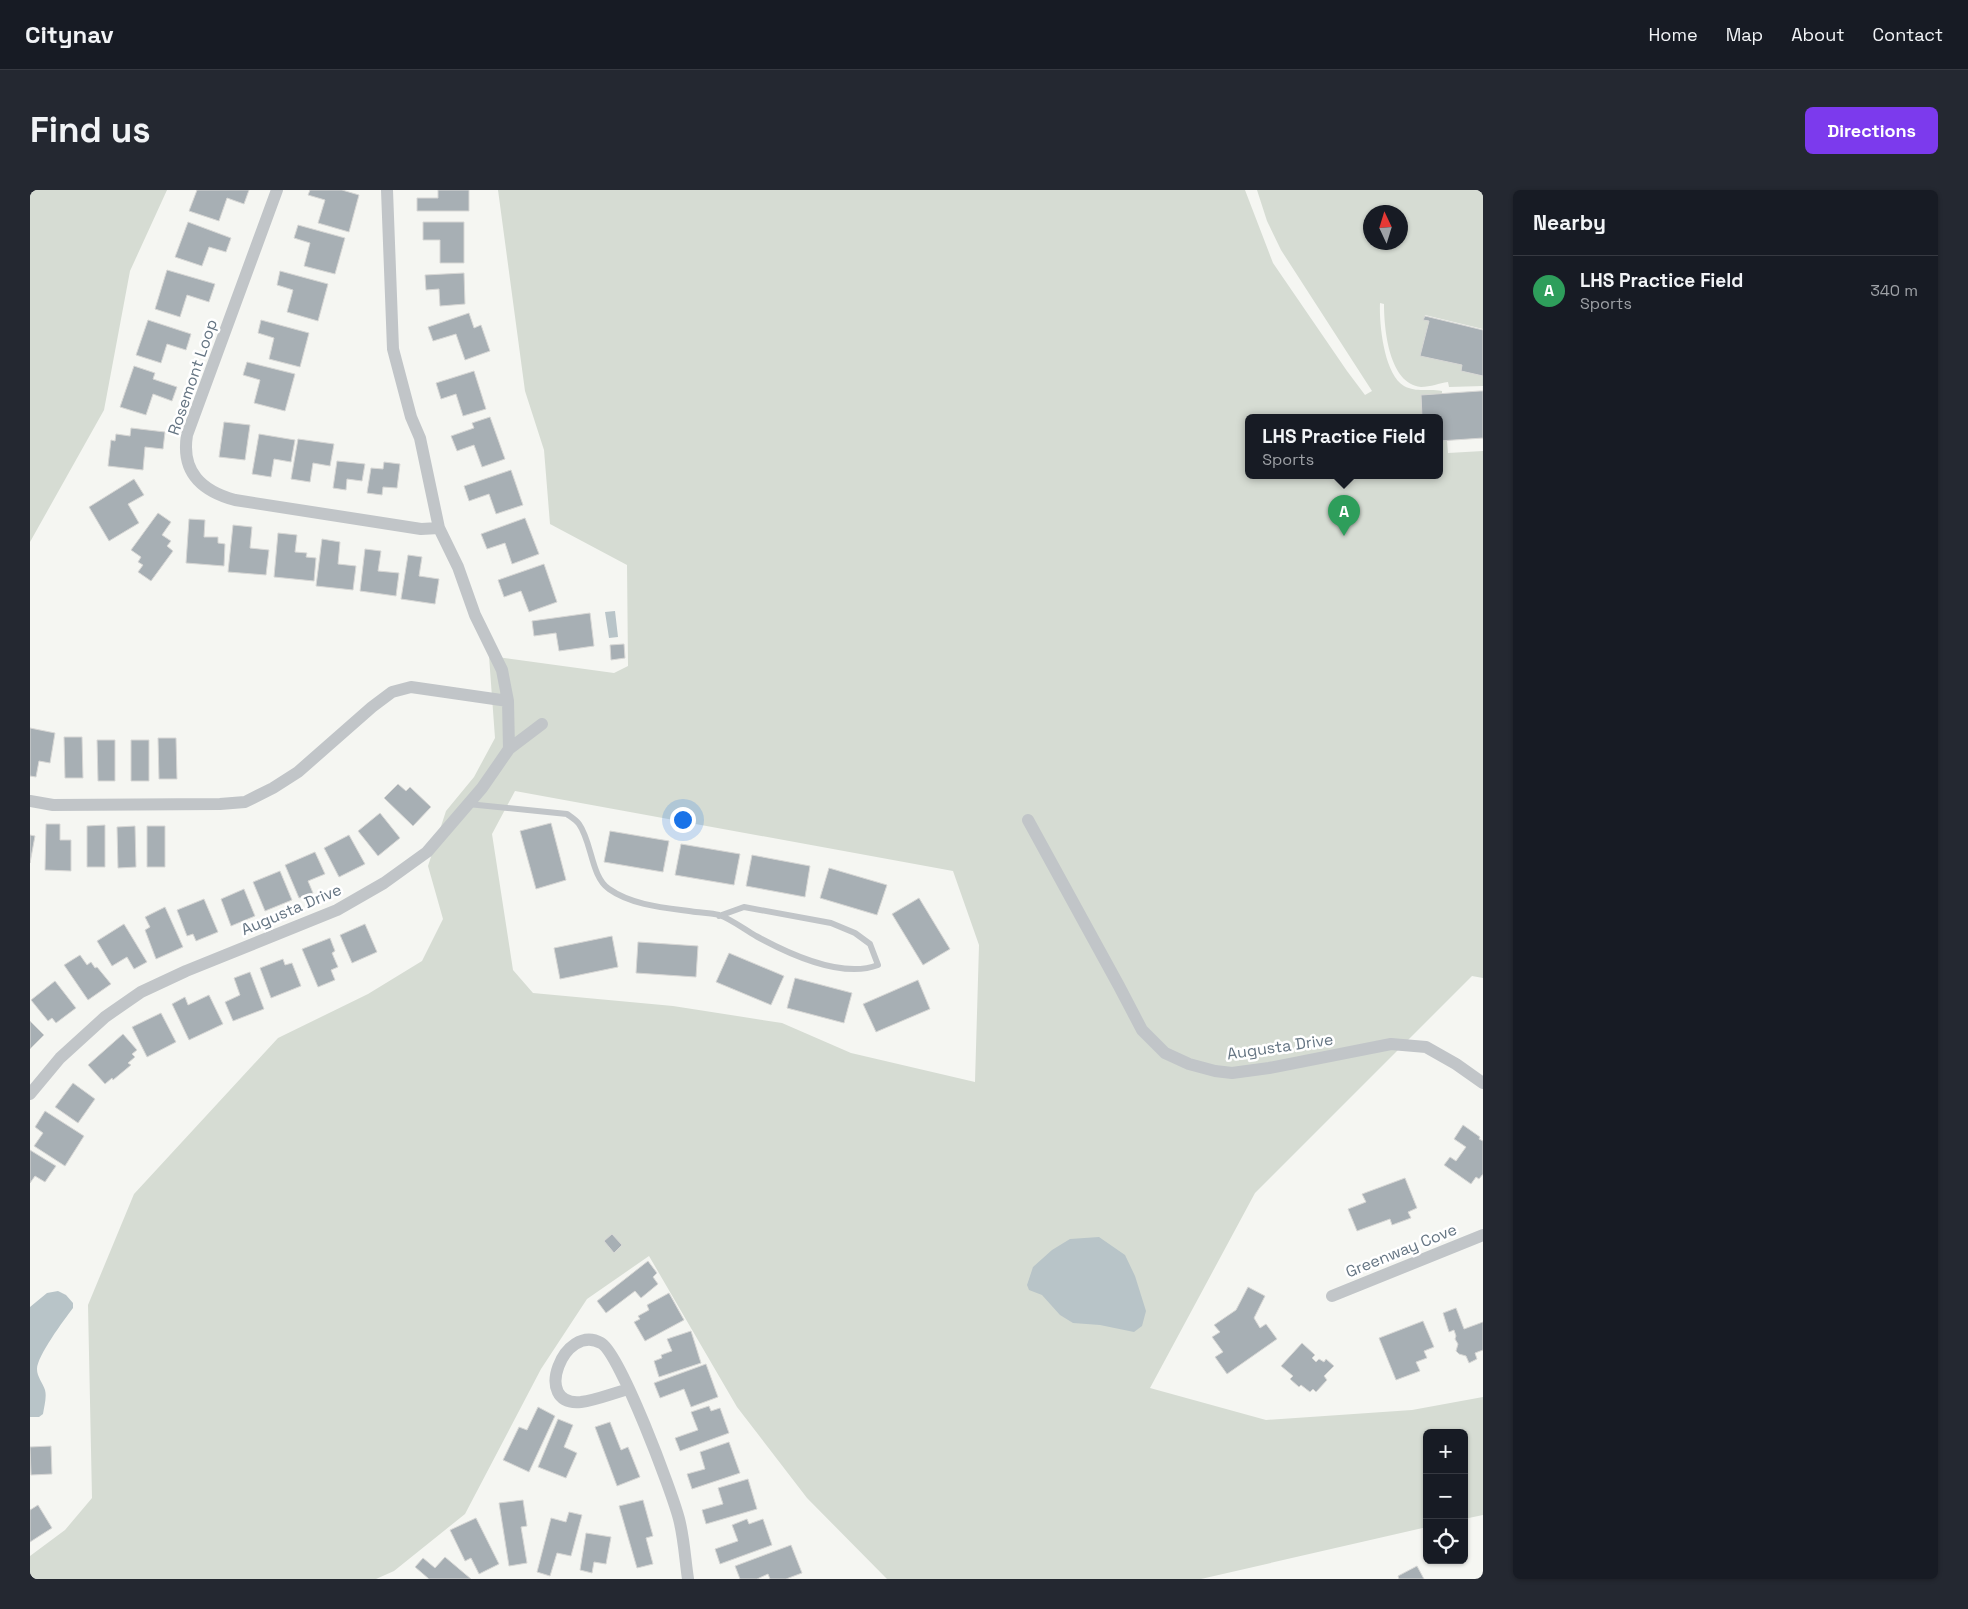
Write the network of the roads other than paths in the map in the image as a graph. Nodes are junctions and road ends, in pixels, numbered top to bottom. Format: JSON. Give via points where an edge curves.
{"nodes":[{"id":1,"x":277,"y":190,"type":"edge"},
{"id":2,"x":387,"y":190,"type":"edge"},
{"id":3,"x":440,"y":528,"type":"junction"},
{"id":4,"x":508,"y":701,"type":"junction"},
{"id":5,"x":542,"y":724,"type":"dead end"},
{"id":6,"x":509,"y":749,"type":"junction"},
{"id":7,"x":30,"y":801,"type":"edge"},
{"id":8,"x":468,"y":804,"type":"junction"},
{"id":9,"x":1028,"y":820,"type":"dead end"},
{"id":10,"x":719,"y":916,"type":"junction"},
{"id":11,"x":1483,"y":1083,"type":"edge"},
{"id":12,"x":30,"y":1094,"type":"edge"},
{"id":13,"x":1483,"y":1235,"type":"edge"},
{"id":14,"x":1332,"y":1296,"type":"dead end"},
{"id":15,"x":629,"y":1389,"type":"junction"},
{"id":16,"x":688,"y":1579,"type":"edge"}],
"edges":[{"from":1,"to":3,"type":"street","name":"Rosemont Loop","via":[[187,435],[185,446],[189,466],[204,488],[235,500],[421,529]]},
{"from":2,"to":3,"type":"street","via":[[393,349],[420,438]]},
{"from":3,"to":4,"type":"street","via":[[475,615],[502,670]]},
{"from":4,"to":6,"type":"street"},
{"from":4,"to":7,"type":"street","via":[[411,688],[392,692],[298,772],[245,802],[53,804]]},
{"from":5,"to":6,"type":"street","name":"Augusta Drive"},
{"from":6,"to":8,"type":"street","name":"Augusta Drive"},
{"from":8,"to":10,"type":"lane","via":[[567,814],[585,836],[597,873],[607,888],[626,899]]},
{"from":8,"to":12,"type":"street","name":"Augusta Drive","via":[[427,852],[384,883],[337,910],[141,992],[105,1017],[60,1058]]},
{"from":9,"to":11,"type":"street","name":"Augusta Drive","via":[[1142,1030],[1165,1053],[1189,1064],[1232,1073],[1391,1044],[1426,1047]]},
{"from":10,"to":10,"type":"lane","via":[[812,962],[849,969],[868,969],[878,965],[870,944],[855,933],[831,923],[744,907]]},
{"from":13,"to":14,"type":"street","name":"Greenway Cove"},
{"from":15,"to":15,"type":"street","via":[[606,1345],[597,1340],[586,1338],[571,1347],[556,1372],[555,1386],[562,1398],[570,1401],[581,1402]]},
{"from":15,"to":16,"type":"street","via":[[679,1519]]}]}
